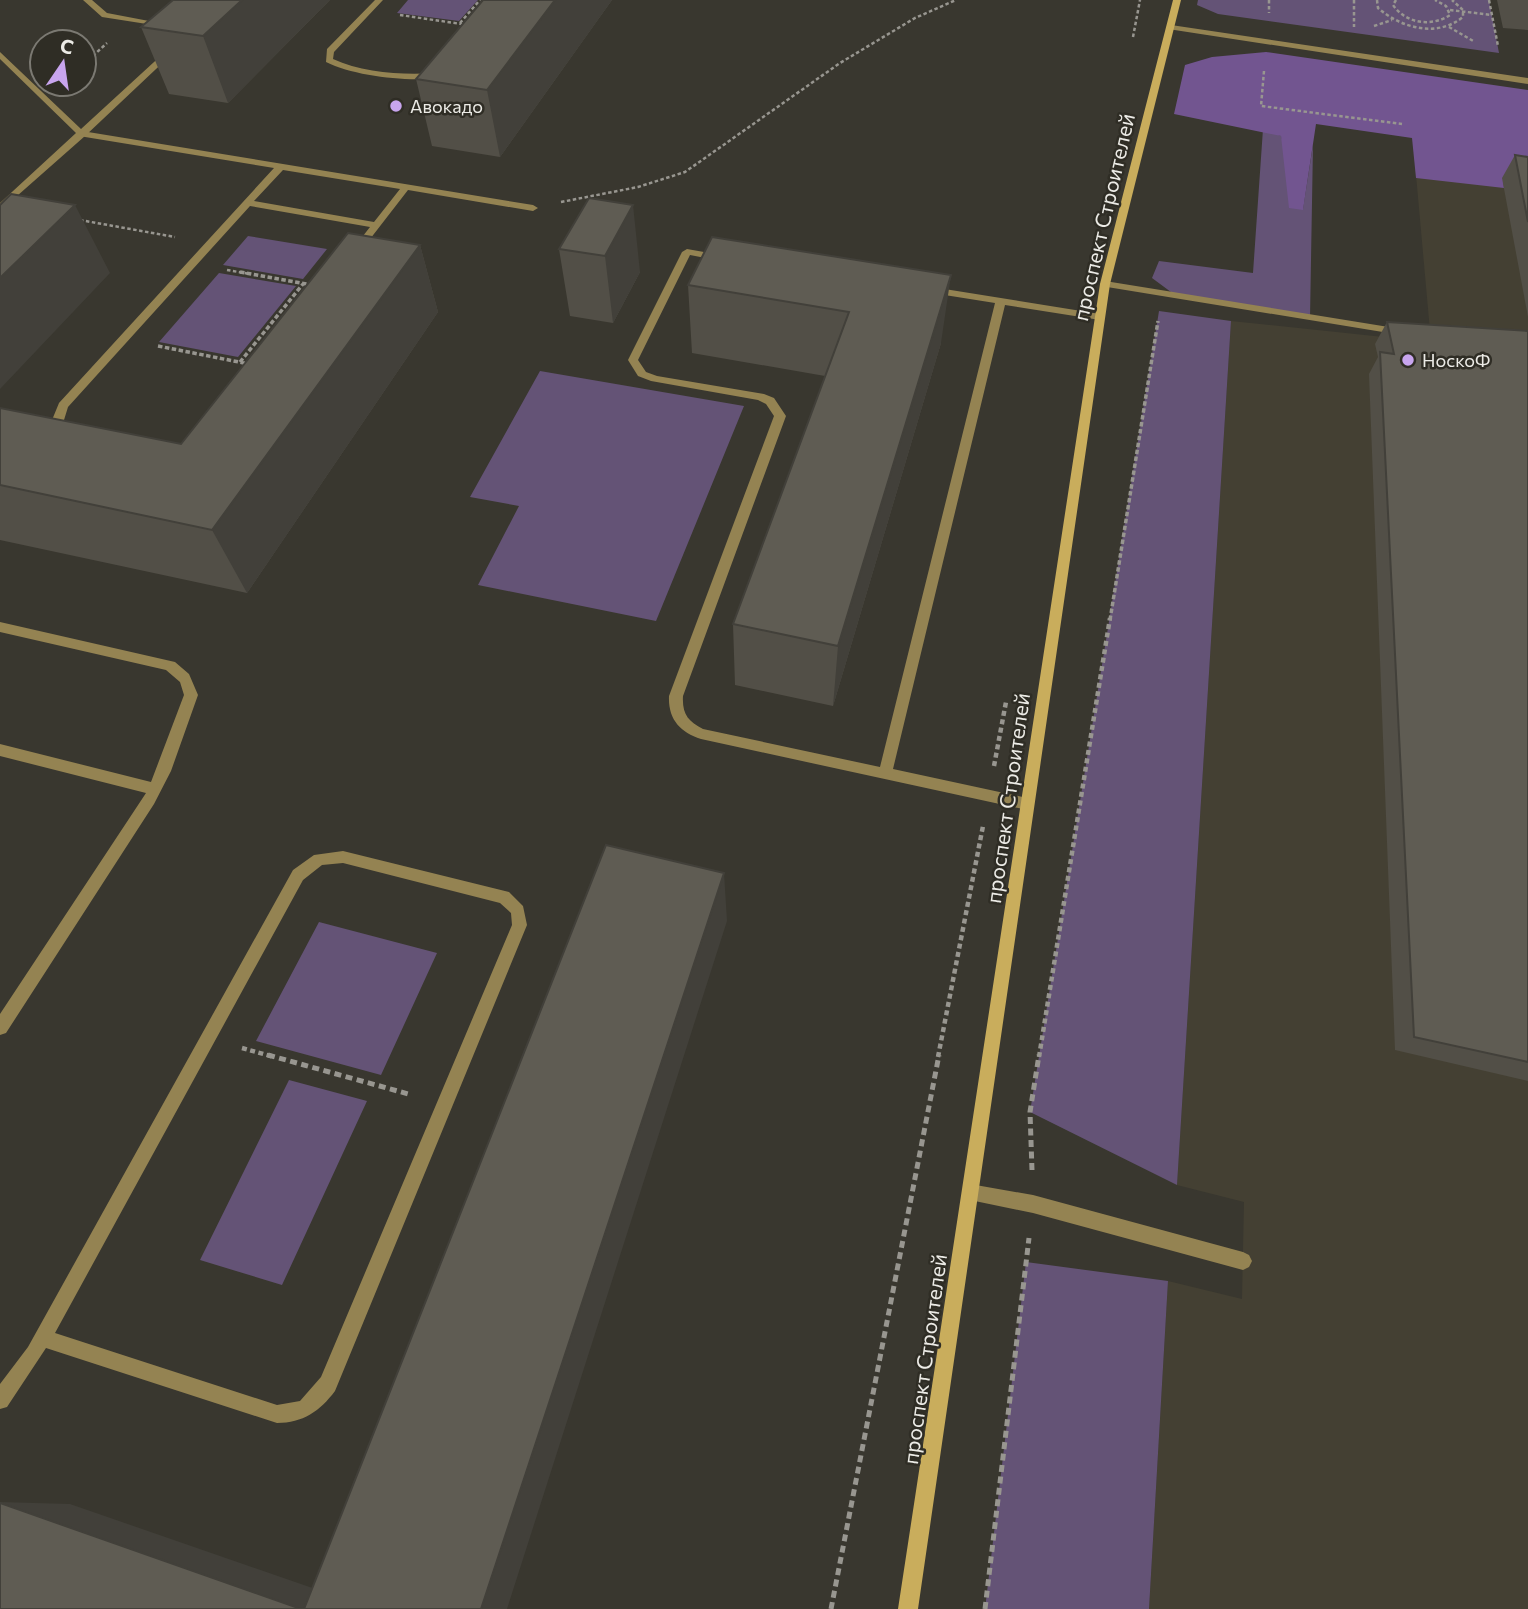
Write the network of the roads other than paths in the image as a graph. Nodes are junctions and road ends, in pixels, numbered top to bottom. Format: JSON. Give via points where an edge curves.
{"nodes":[{"id":1,"x":88,"y":0,"type":"edge"},
{"id":2,"x":379,"y":0,"type":"edge"},
{"id":3,"x":1177,"y":0,"type":"edge"},
{"id":4,"x":183,"y":27,"type":"edge"},
{"id":5,"x":1171,"y":27,"type":"junction"},
{"id":6,"x":175,"y":47,"type":"edge"},
{"id":7,"x":0,"y":54,"type":"edge"},
{"id":8,"x":443,"y":73,"type":"edge"},
{"id":9,"x":1528,"y":80,"type":"edge"},
{"id":10,"x":82,"y":134,"type":"junction"},
{"id":11,"x":280,"y":167,"type":"junction"},
{"id":12,"x":406,"y":187,"type":"junction"},
{"id":13,"x":247,"y":203,"type":"junction"},
{"id":14,"x":0,"y":208,"type":"edge"},
{"id":15,"x":533,"y":208,"type":"road end"},
{"id":16,"x":377,"y":225,"type":"junction"},
{"id":17,"x":728,"y":258,"type":"edge"},
{"id":18,"x":1105,"y":284,"type":"junction"},
{"id":19,"x":327,"y":288,"type":"edge"},
{"id":20,"x":919,"y":288,"type":"edge"},
{"id":21,"x":1001,"y":301,"type":"junction"},
{"id":22,"x":1100,"y":317,"type":"junction"},
{"id":23,"x":1408,"y":333,"type":"edge"},
{"id":24,"x":83,"y":434,"type":"edge"},
{"id":25,"x":0,"y":627,"type":"edge"},
{"id":26,"x":0,"y":750,"type":"edge"},
{"id":27,"x":885,"y":774,"type":"junction"},
{"id":28,"x":155,"y":789,"type":"junction"},
{"id":29,"x":1027,"y":804,"type":"junction"},
{"id":30,"x":0,"y":1028,"type":"edge"},
{"id":31,"x":970,"y":1192,"type":"junction"},
{"id":32,"x":1243,"y":1261,"type":"dead end"},
{"id":33,"x":42,"y":1338,"type":"junction"},
{"id":34,"x":0,"y":1400,"type":"edge"},
{"id":35,"x":908,"y":1609,"type":"edge"}],
"edges":[{"from":1,"to":4,"type":"street","via":[[109,16]]},
{"from":2,"to":8,"type":"street","via":[[330,51],[329,60],[418,76]]},
{"from":3,"to":5,"type":"street","name":"проспект Строителей"},
{"from":5,"to":9,"type":"street"},
{"from":5,"to":18,"type":"street","name":"проспект Строителей"},
{"from":6,"to":10,"type":"street"},
{"from":7,"to":10,"type":"street"},
{"from":10,"to":11,"type":"street"},
{"from":10,"to":14,"type":"street"},
{"from":11,"to":12,"type":"street"},
{"from":11,"to":13,"type":"street"},
{"from":12,"to":15,"type":"street"},
{"from":12,"to":16,"type":"street"},
{"from":13,"to":16,"type":"street"},
{"from":13,"to":24,"type":"street","via":[[58,414],[61,426]]},
{"from":16,"to":19,"type":"street"},
{"from":17,"to":27,"type":"street","via":[[687,252],[633,360],[642,374],[655,379],[760,397],[770,401],[780,415],[676,696],[675,710],[680,721],[701,734]]},
{"from":18,"to":22,"type":"street","name":"проспект Строителей"},
{"from":18,"to":23,"type":"street"},
{"from":20,"to":21,"type":"street"},
{"from":21,"to":22,"type":"street"},
{"from":21,"to":27,"type":"street"},
{"from":22,"to":29,"type":"street","name":"проспект Строителей"},
{"from":25,"to":28,"type":"street","via":[[170,666],[182,674],[191,695]]},
{"from":26,"to":28,"type":"street"},
{"from":27,"to":29,"type":"street"},
{"from":28,"to":30,"type":"street"},
{"from":29,"to":31,"type":"street","name":"проспект Строителей"},
{"from":31,"to":32,"type":"street","via":[[1033,1204]]},
{"from":31,"to":35,"type":"street","name":"проспект Строителей"},
{"from":33,"to":33,"type":"street","via":[[277,1414],[292,1415],[316,1402],[328,1384],[519,931],[519,910],[504,897],[343,857],[319,859],[298,875]]},
{"from":33,"to":34,"type":"street"}]}
